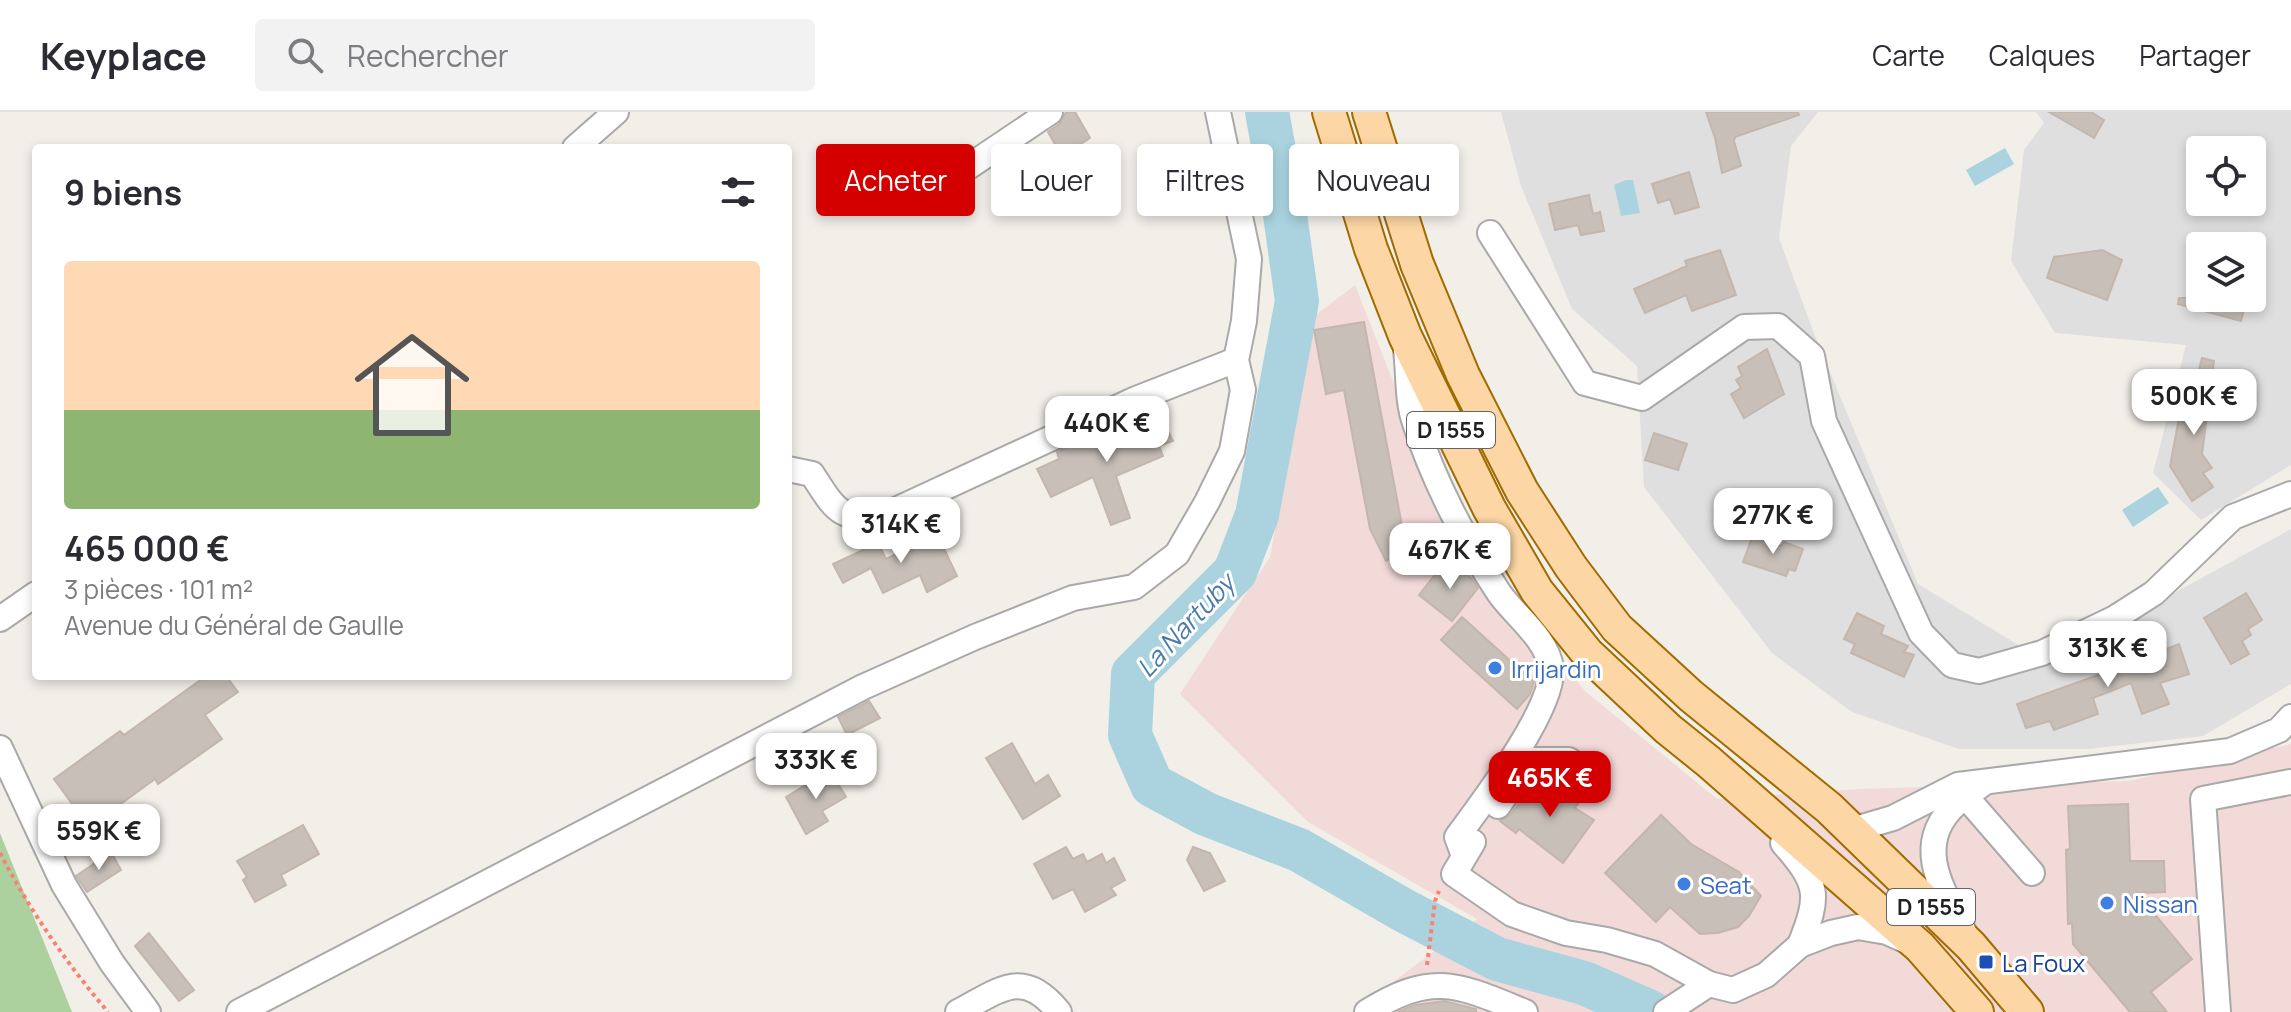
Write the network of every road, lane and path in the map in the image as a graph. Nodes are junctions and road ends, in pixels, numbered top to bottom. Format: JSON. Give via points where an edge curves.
{"nodes":[{"id":1,"x":616,"y":112,"type":"edge"},
{"id":2,"x":1050,"y":112,"type":"edge"},
{"id":3,"x":1218,"y":112,"type":"edge"},
{"id":4,"x":1329,"y":112,"type":"edge"},
{"id":5,"x":1369,"y":112,"type":"edge"},
{"id":6,"x":580,"y":144,"type":"edge"},
{"id":7,"x":975,"y":162,"type":"edge"},
{"id":8,"x":1490,"y":233,"type":"dead end"},
{"id":9,"x":1405,"y":336,"type":"junction"},
{"id":10,"x":1236,"y":360,"type":"junction"},
{"id":11,"x":792,"y":470,"type":"edge"},
{"id":12,"x":2291,"y":494,"type":"edge"},
{"id":13,"x":32,"y":597,"type":"edge"},
{"id":14,"x":0,"y":619,"type":"edge"},
{"id":15,"x":2291,"y":717,"type":"edge"},
{"id":16,"x":0,"y":748,"type":"edge"},
{"id":17,"x":1709,"y":762,"type":"junction"},
{"id":18,"x":1591,"y":778,"type":"dead end"},
{"id":19,"x":1987,"y":781,"type":"junction"},
{"id":20,"x":2290,"y":782,"type":"edge"},
{"id":21,"x":1966,"y":797,"type":"junction"},
{"id":22,"x":1852,"y":830,"type":"junction"},
{"id":23,"x":0,"y":853,"type":"edge"},
{"id":24,"x":1464,"y":856,"type":"junction"},
{"id":25,"x":2032,"y":873,"type":"dead end"},
{"id":26,"x":1435,"y":901,"type":"dead end"},
{"id":27,"x":1800,"y":945,"type":"junction"},
{"id":28,"x":1971,"y":946,"type":"junction"},
{"id":29,"x":1920,"y":947,"type":"junction"},
{"id":30,"x":1427,"y":965,"type":"dead end"},
{"id":31,"x":1702,"y":989,"type":"junction"},
{"id":32,"x":108,"y":1012,"type":"edge"},
{"id":33,"x":148,"y":1012,"type":"edge"},
{"id":34,"x":239,"y":1012,"type":"edge"},
{"id":35,"x":958,"y":1012,"type":"edge"},
{"id":36,"x":1059,"y":1012,"type":"edge"},
{"id":37,"x":1367,"y":1012,"type":"edge"},
{"id":38,"x":1525,"y":1012,"type":"edge"},
{"id":39,"x":1666,"y":1012,"type":"edge"},
{"id":40,"x":1977,"y":1012,"type":"edge"},
{"id":41,"x":2027,"y":1012,"type":"edge"},
{"id":42,"x":2218,"y":1012,"type":"edge"}],
"edges":[{"from":1,"to":6,"type":"street"},
{"from":2,"to":7,"type":"street"},
{"from":3,"to":10,"type":"street","via":[[1249,259]]},
{"from":4,"to":9,"type":"main road","number":"D 1555","via":[[1371,249]]},
{"from":5,"to":22,"type":"main road","number":"D 1555","via":[[1417,264],[1463,375],[1522,491],[1571,567],[1617,628]]},
{"from":8,"to":12,"type":"street","via":[[1585,383],[1642,398],[1744,327],[1778,326],[1812,356],[1824,421],[1921,633],[1952,665],[1979,671],[2042,653],[2115,618],[2154,593],[2233,517]]},
{"from":9,"to":17,"type":"main road","number":"D 1555","via":[[1489,508],[1537,591],[1588,654]]},
{"from":9,"to":24,"type":"street","via":[[1413,421],[1458,524],[1500,594],[1544,648],[1551,668],[1547,696],[1527,733],[1457,837]]},
{"from":10,"to":11,"type":"street","via":[[1136,399],[885,515],[854,518],[835,508],[812,474]]},
{"from":10,"to":34,"type":"street","via":[[1243,390],[1232,451],[1177,554],[1134,587],[1073,598],[863,687]]},
{"from":13,"to":14,"type":"street"},
{"from":15,"to":19,"type":"street","via":[[2279,730],[2230,751]]},
{"from":16,"to":33,"type":"street","via":[[64,885]]},
{"from":17,"to":27,"type":"street","via":[[1806,868],[1814,895]]},
{"from":17,"to":29,"type":"main road","number":"D 1555"},
{"from":18,"to":24,"type":"street","via":[[1569,760],[1535,760]]},
{"from":19,"to":21,"type":"street"},
{"from":19,"to":22,"type":"street","via":[[1958,785],[1893,818]]},
{"from":20,"to":42,"type":"street","via":[[2203,799]]},
{"from":21,"to":25,"type":"street"},
{"from":21,"to":28,"type":"street","via":[[1939,825],[1932,858]]},
{"from":22,"to":28,"type":"main road","number":"D 1555"},
{"from":23,"to":32,"type":"path","via":[[54,940]]},
{"from":24,"to":31,"type":"street","via":[[1454,874],[1512,914],[1655,954]]},
{"from":26,"to":30,"type":"path"},
{"from":27,"to":29,"type":"street","via":[[1858,927],[1887,932]]},
{"from":27,"to":31,"type":"street","via":[[1766,975],[1733,990]]},
{"from":28,"to":41,"type":"main road","number":"D 1555"},
{"from":29,"to":40,"type":"main road","number":"D 1555"},
{"from":31,"to":39,"type":"street"},
{"from":35,"to":36,"type":"street","via":[[1021,984],[1037,989]]},
{"from":37,"to":38,"type":"street","via":[[1419,986],[1447,986]]}]}
